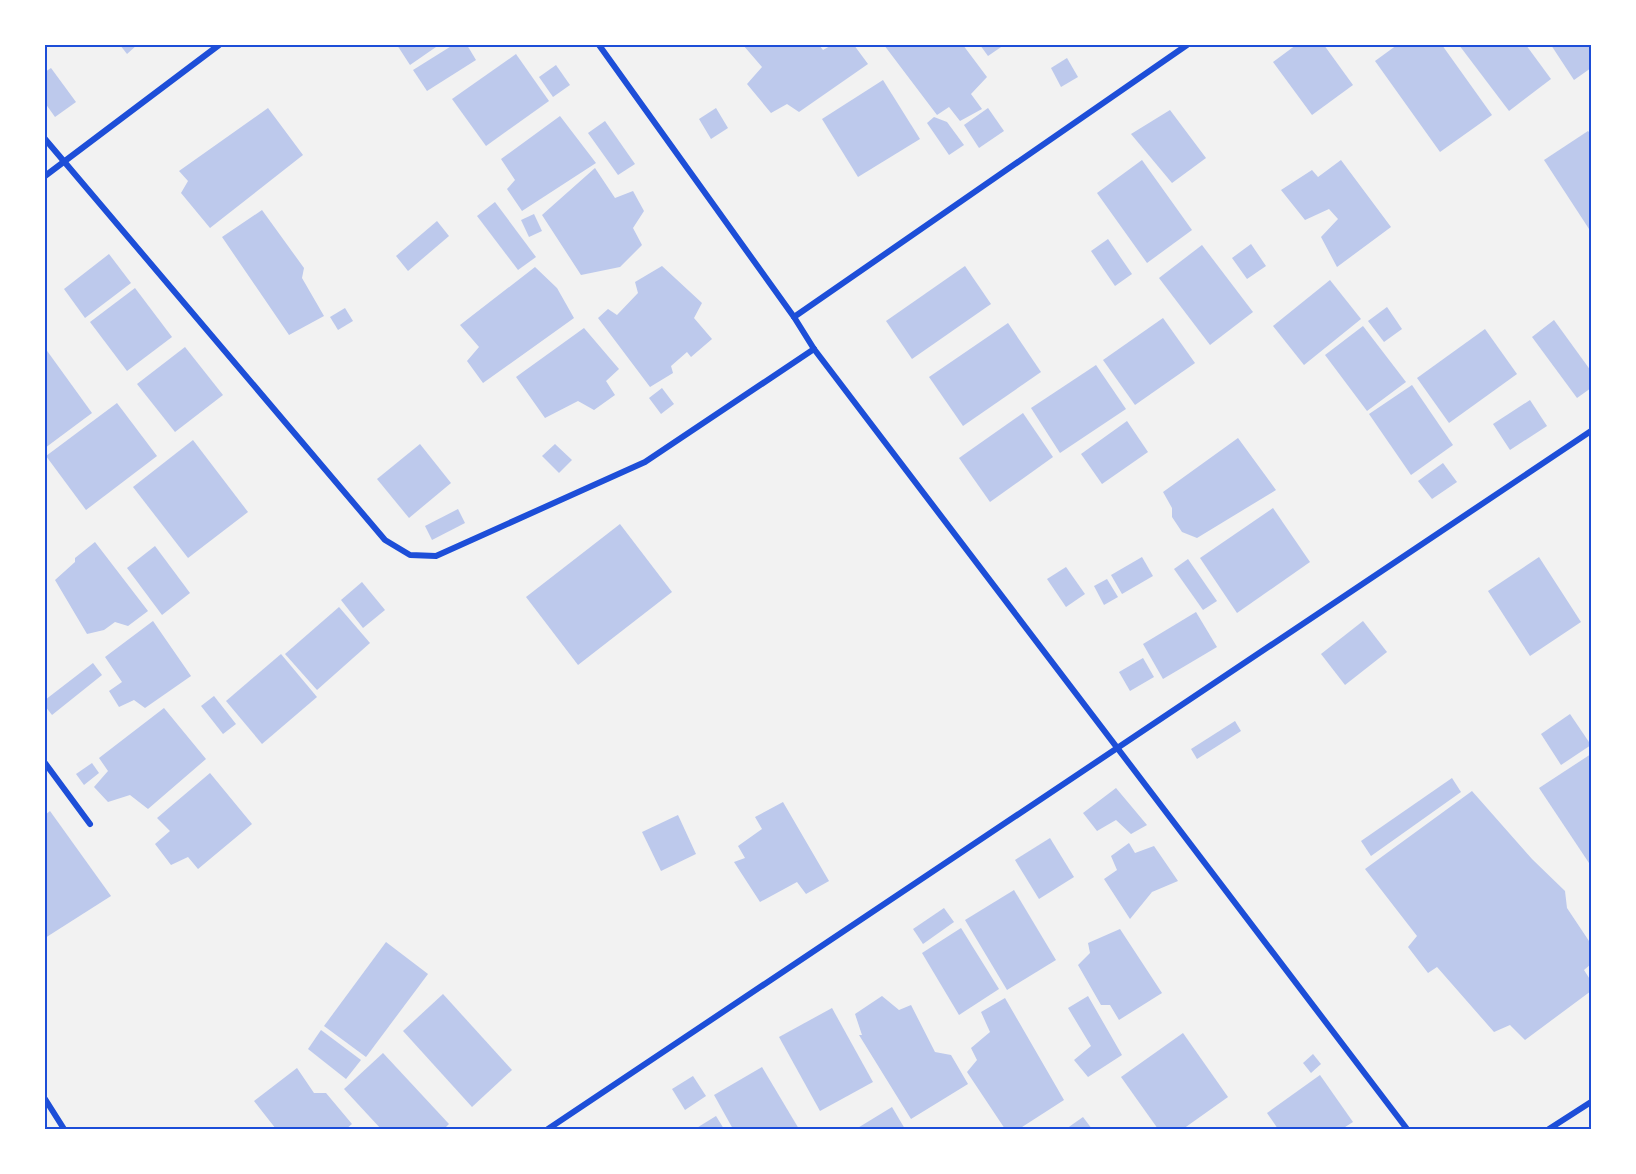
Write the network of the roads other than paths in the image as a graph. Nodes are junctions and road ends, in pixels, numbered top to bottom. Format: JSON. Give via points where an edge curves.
{"nodes":[{"id":1,"x":219,"y":45,"type":"edge"},
{"id":2,"x":599,"y":45,"type":"edge"},
{"id":3,"x":1187,"y":45,"type":"edge"},
{"id":4,"x":45,"y":139,"type":"edge"},
{"id":5,"x":64,"y":160,"type":"junction"},
{"id":6,"x":45,"y":176,"type":"edge"},
{"id":7,"x":794,"y":317,"type":"junction"},
{"id":8,"x":814,"y":350,"type":"junction"},
{"id":9,"x":1591,"y":431,"type":"edge"},
{"id":10,"x":1118,"y":747,"type":"junction"},
{"id":11,"x":45,"y":763,"type":"edge"},
{"id":12,"x":90,"y":824,"type":"dead end"},
{"id":13,"x":45,"y":1099,"type":"edge"},
{"id":14,"x":1591,"y":1102,"type":"edge"},
{"id":15,"x":64,"y":1129,"type":"edge"},
{"id":16,"x":548,"y":1129,"type":"edge"},
{"id":17,"x":1407,"y":1129,"type":"edge"},
{"id":18,"x":1549,"y":1129,"type":"edge"}],
"edges":[{"from":1,"to":5,"type":"street"},
{"from":2,"to":7,"type":"street"},
{"from":3,"to":7,"type":"street"},
{"from":4,"to":5,"type":"street"},
{"from":5,"to":6,"type":"street"},
{"from":5,"to":8,"type":"street","via":[[385,540],[410,555],[436,556],[645,462]]},
{"from":7,"to":8,"type":"street"},
{"from":8,"to":10,"type":"street"},
{"from":9,"to":10,"type":"street"},
{"from":10,"to":16,"type":"street"},
{"from":10,"to":17,"type":"street"},
{"from":11,"to":12,"type":"street"},
{"from":13,"to":15,"type":"street"},
{"from":14,"to":18,"type":"street"}]}
